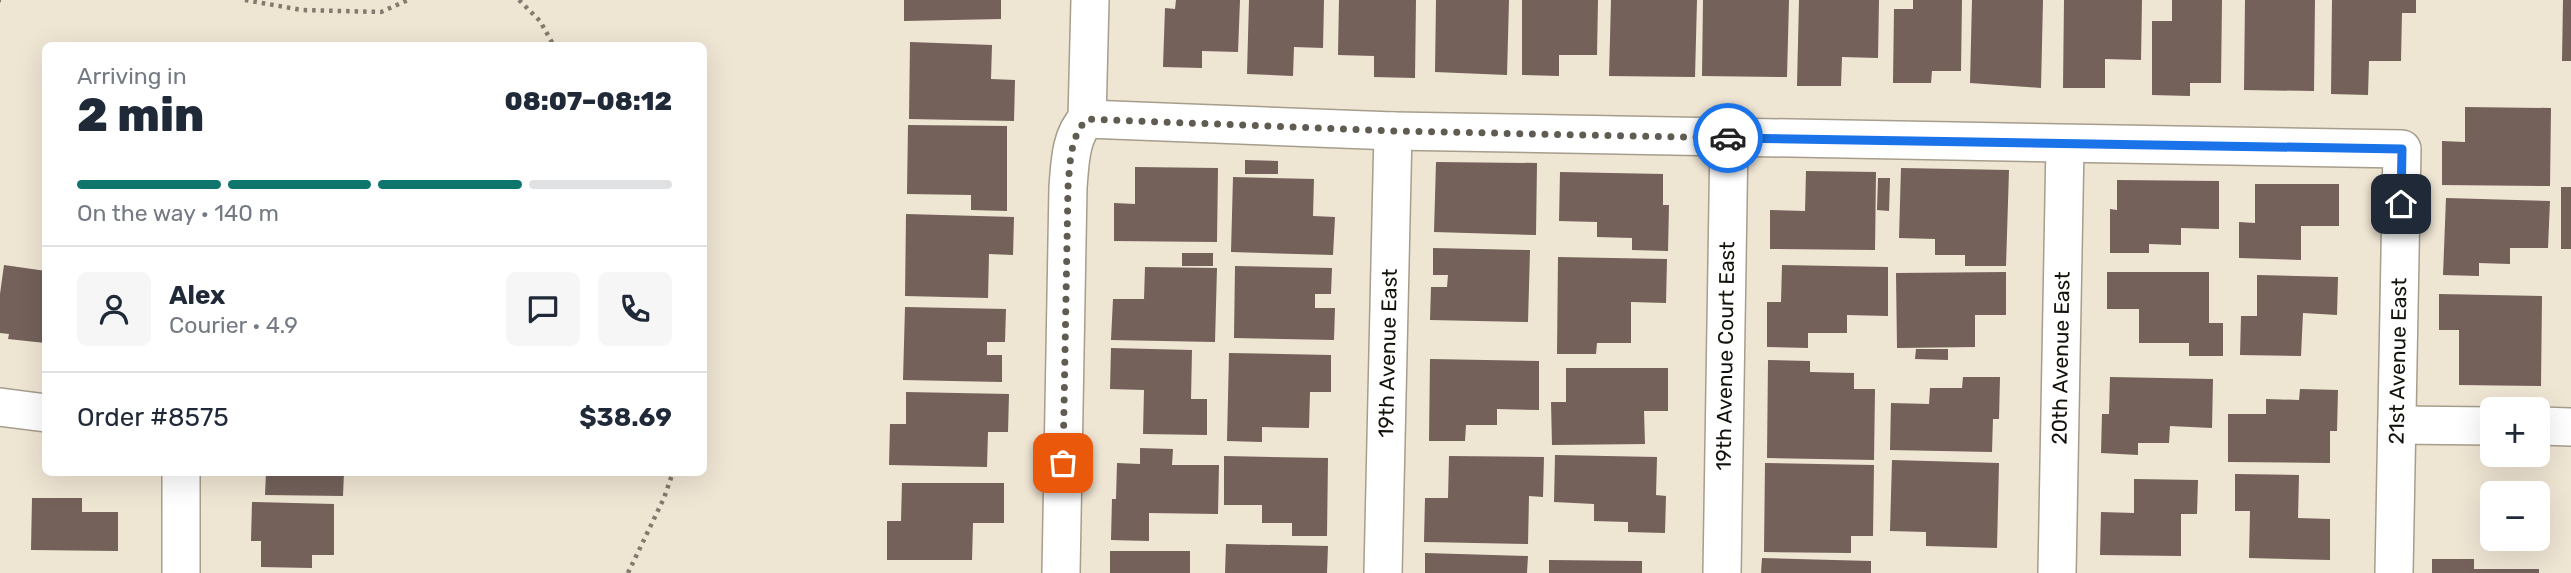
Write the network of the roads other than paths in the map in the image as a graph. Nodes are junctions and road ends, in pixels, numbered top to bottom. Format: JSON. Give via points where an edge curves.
{"nodes":[{"id":1,"x":1090,"y":0,"type":"edge"},
{"id":2,"x":1087,"y":119,"type":"junction"},
{"id":3,"x":1393,"y":131,"type":"junction"},
{"id":4,"x":1729,"y":138,"type":"junction"},
{"id":5,"x":2065,"y":144,"type":"junction"},
{"id":6,"x":0,"y":407,"type":"edge"},
{"id":7,"x":42,"y":412,"type":"edge"},
{"id":8,"x":2397,"y":425,"type":"junction"},
{"id":9,"x":2480,"y":426,"type":"edge"},
{"id":10,"x":2550,"y":426,"type":"edge"},
{"id":11,"x":2571,"y":427,"type":"edge"},
{"id":12,"x":181,"y":476,"type":"edge"},
{"id":13,"x":181,"y":573,"type":"edge"},
{"id":14,"x":1061,"y":573,"type":"edge"},
{"id":15,"x":1383,"y":573,"type":"edge"},
{"id":16,"x":1721,"y":573,"type":"edge"},
{"id":17,"x":2057,"y":573,"type":"edge"},
{"id":18,"x":2394,"y":573,"type":"edge"}],
"edges":[{"from":1,"to":2,"type":"street"},
{"from":2,"to":3,"type":"street"},
{"from":2,"to":14,"type":"street","via":[[1073,146],[1068,187]]},
{"from":3,"to":4,"type":"street"},
{"from":3,"to":15,"type":"street","name":"19th Avenue East"},
{"from":4,"to":5,"type":"street"},
{"from":4,"to":16,"type":"street","name":"19th Avenue Court East"},
{"from":5,"to":8,"type":"street","name":"21st Avenue East","via":[[2402,149]]},
{"from":5,"to":17,"type":"street","name":"20th Avenue East"},
{"from":6,"to":7,"type":"street"},
{"from":8,"to":9,"type":"street"},
{"from":8,"to":18,"type":"street","name":"21st Avenue East"},
{"from":10,"to":11,"type":"street"},
{"from":12,"to":13,"type":"street"}]}
